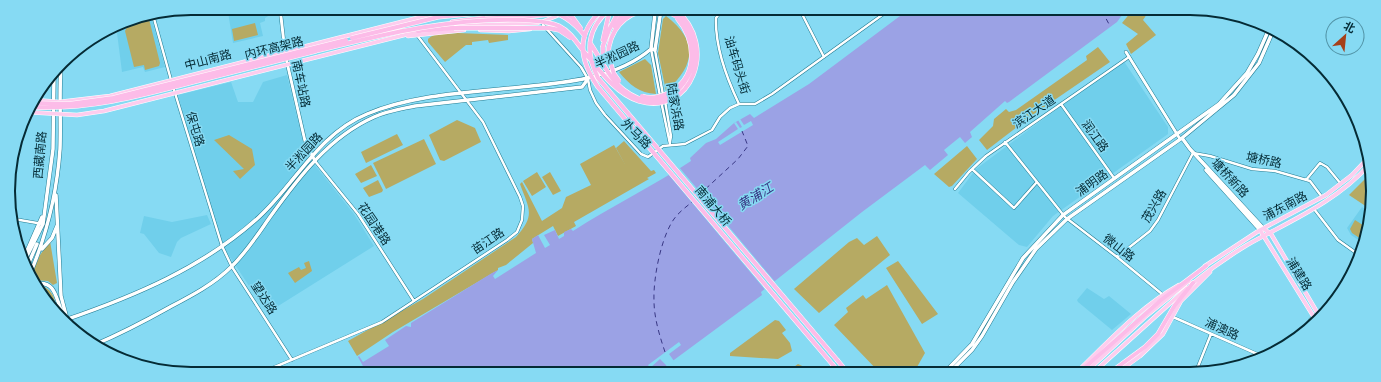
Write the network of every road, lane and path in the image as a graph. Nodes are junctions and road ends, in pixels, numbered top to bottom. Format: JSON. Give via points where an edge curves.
{"nodes":[{"id":1,"x":281,"y":15,"type":"edge"},
{"id":2,"x":422,"y":15,"type":"edge"},
{"id":3,"x":432,"y":15,"type":"edge"},
{"id":4,"x":456,"y":15,"type":"edge"},
{"id":5,"x":469,"y":15,"type":"edge"},
{"id":6,"x":510,"y":15,"type":"edge"},
{"id":7,"x":557,"y":15,"type":"edge"},
{"id":8,"x":561,"y":15,"type":"edge"},
{"id":9,"x":568,"y":15,"type":"edge"},
{"id":10,"x":598,"y":15,"type":"edge"},
{"id":11,"x":604,"y":15,"type":"edge"},
{"id":12,"x":609,"y":15,"type":"edge"},
{"id":13,"x":617,"y":15,"type":"edge"},
{"id":14,"x":622,"y":15,"type":"edge"},
{"id":15,"x":626,"y":15,"type":"edge"},
{"id":16,"x":633,"y":15,"type":"edge"},
{"id":17,"x":654,"y":15,"type":"edge"},
{"id":18,"x":661,"y":15,"type":"edge"},
{"id":19,"x":674,"y":15,"type":"edge"},
{"id":20,"x":676,"y":15,"type":"edge"},
{"id":21,"x":681,"y":15,"type":"edge"},
{"id":22,"x":718,"y":15,"type":"edge"},
{"id":23,"x":803,"y":15,"type":"edge"},
{"id":24,"x":882,"y":15,"type":"edge"},
{"id":25,"x":445,"y":16,"type":"junction"},
{"id":26,"x":154,"y":19,"type":"edge"},
{"id":27,"x":413,"y":19,"type":"junction"},
{"id":28,"x":552,"y":19,"type":"junction"},
{"id":29,"x":448,"y":23,"type":"junction"},
{"id":30,"x":522,"y":23,"type":"junction"},
{"id":31,"x":543,"y":25,"type":"junction"},
{"id":32,"x":417,"y":33,"type":"junction"},
{"id":33,"x":612,"y":33,"type":"junction"},
{"id":34,"x":1267,"y":33,"type":"edge"},
{"id":35,"x":584,"y":35,"type":"junction"},
{"id":36,"x":1271,"y":35,"type":"edge"},
{"id":37,"x":580,"y":46,"type":"junction"},
{"id":38,"x":603,"y":46,"type":"junction"},
{"id":39,"x":653,"y":50,"type":"junction"},
{"id":40,"x":285,"y":51,"type":"junction"},
{"id":41,"x":1126,"y":52,"type":"dead end"},
{"id":42,"x":824,"y":57,"type":"junction"},
{"id":43,"x":1130,"y":57,"type":"junction"},
{"id":44,"x":287,"y":65,"type":"junction"},
{"id":45,"x":61,"y":73,"type":"edge"},
{"id":46,"x":588,"y":79,"type":"junction"},
{"id":47,"x":171,"y":80,"type":"junction"},
{"id":48,"x":54,"y":81,"type":"edge"},
{"id":49,"x":613,"y":84,"type":"junction"},
{"id":50,"x":460,"y":92,"type":"junction"},
{"id":51,"x":175,"y":93,"type":"junction"},
{"id":52,"x":467,"y":99,"type":"junction"},
{"id":53,"x":41,"y":100,"type":"edge"},
{"id":54,"x":52,"y":101,"type":"junction"},
{"id":55,"x":39,"y":102,"type":"edge"},
{"id":56,"x":59,"y":102,"type":"junction"},
{"id":57,"x":739,"y":104,"type":"junction"},
{"id":58,"x":1061,"y":104,"type":"junction"},
{"id":59,"x":36,"y":108,"type":"edge"},
{"id":60,"x":33,"y":113,"type":"edge"},
{"id":61,"x":53,"y":114,"type":"junction"},
{"id":62,"x":59,"y":114,"type":"junction"},
{"id":63,"x":1178,"y":134,"type":"junction"},
{"id":64,"x":1181,"y":139,"type":"junction"},
{"id":65,"x":1005,"y":142,"type":"junction"},
{"id":66,"x":670,"y":144,"type":"junction"},
{"id":67,"x":1193,"y":154,"type":"junction"},
{"id":68,"x":312,"y":155,"type":"junction"},
{"id":69,"x":315,"y":161,"type":"junction"},
{"id":70,"x":1364,"y":163,"type":"edge"},
{"id":71,"x":972,"y":169,"type":"junction"},
{"id":72,"x":1364,"y":170,"type":"edge"},
{"id":73,"x":1115,"y":179,"type":"junction"},
{"id":74,"x":1306,"y":180,"type":"junction"},
{"id":75,"x":1037,"y":182,"type":"junction"},
{"id":76,"x":1341,"y":184,"type":"junction"},
{"id":77,"x":55,"y":186,"type":"junction"},
{"id":78,"x":955,"y":189,"type":"dead end"},
{"id":79,"x":1322,"y":198,"type":"junction"},
{"id":80,"x":1314,"y":209,"type":"junction"},
{"id":81,"x":1065,"y":217,"type":"junction"},
{"id":82,"x":18,"y":220,"type":"edge"},
{"id":83,"x":41,"y":223,"type":"junction"},
{"id":84,"x":58,"y":225,"type":"junction"},
{"id":85,"x":1262,"y":229,"type":"junction"},
{"id":86,"x":40,"y":233,"type":"junction"},
{"id":87,"x":1271,"y":234,"type":"junction"},
{"id":88,"x":1264,"y":236,"type":"junction"},
{"id":89,"x":222,"y":246,"type":"junction"},
{"id":90,"x":40,"y":252,"type":"junction"},
{"id":91,"x":1355,"y":252,"type":"edge"},
{"id":92,"x":27,"y":255,"type":"edge"},
{"id":93,"x":27,"y":256,"type":"edge"},
{"id":94,"x":1117,"y":257,"type":"junction"},
{"id":95,"x":29,"y":261,"type":"edge"},
{"id":96,"x":1217,"y":264,"type":"junction"},
{"id":97,"x":232,"y":266,"type":"junction"},
{"id":98,"x":1206,"y":266,"type":"junction"},
{"id":99,"x":33,"y":268,"type":"edge"},
{"id":100,"x":1193,"y":283,"type":"junction"},
{"id":101,"x":42,"y":284,"type":"edge"},
{"id":102,"x":1162,"y":294,"type":"junction"},
{"id":103,"x":414,"y":301,"type":"junction"},
{"id":104,"x":59,"y":307,"type":"edge"},
{"id":105,"x":64,"y":312,"type":"edge"},
{"id":106,"x":1317,"y":312,"type":"edge"},
{"id":107,"x":1313,"y":316,"type":"edge"},
{"id":108,"x":1173,"y":317,"type":"junction"},
{"id":109,"x":70,"y":318,"type":"edge"},
{"id":110,"x":1211,"y":334,"type":"junction"},
{"id":111,"x":100,"y":342,"type":"edge"},
{"id":112,"x":1257,"y":354,"type":"edge"},
{"id":113,"x":292,"y":360,"type":"junction"},
{"id":114,"x":275,"y":367,"type":"edge"},
{"id":115,"x":834,"y":367,"type":"edge"},
{"id":116,"x":843,"y":367,"type":"edge"},
{"id":117,"x":950,"y":367,"type":"edge"},
{"id":118,"x":955,"y":367,"type":"edge"},
{"id":119,"x":1082,"y":367,"type":"edge"},
{"id":120,"x":1086,"y":367,"type":"edge"},
{"id":121,"x":1091,"y":367,"type":"edge"},
{"id":122,"x":1100,"y":367,"type":"edge"},
{"id":123,"x":1119,"y":367,"type":"edge"},
{"id":124,"x":1125,"y":367,"type":"edge"},
{"id":125,"x":1198,"y":367,"type":"edge"}],
"edges":[{"from":1,"to":40,"type":"street","name":"南车站路"},
{"from":2,"to":27,"type":"main road","name":"中山南路"},
{"from":3,"to":27,"type":"main road","name":"中山南路"},
{"from":4,"to":25,"type":"highway","name":"内环高架路","bridge":true},
{"from":5,"to":25,"type":"highway","bridge":true},
{"from":6,"to":29,"type":"highway","bridge":true},
{"from":7,"to":35,"type":"highway","bridge":true,"via":[[571,21]]},
{"from":8,"to":28,"type":"main road","name":"中山南路"},
{"from":9,"to":35,"type":"highway","bridge":true},
{"from":10,"to":115,"type":"highway","name":"南浦大桥","bridge":true,"via":[[588,28],[582,50],[587,71]]},
{"from":11,"to":116,"type":"highway","name":"南浦大桥","bridge":true,"via":[[597,22],[591,37],[590,53],[598,78]]},
{"from":12,"to":38,"type":"highway"},
{"from":13,"to":38,"type":"highway"},
{"from":14,"to":33,"type":"highway"},
{"from":15,"to":33,"type":"highway"},
{"from":16,"to":33,"type":"highway"},
{"from":17,"to":39,"type":"main road","name":"陆家浜路"},
{"from":18,"to":39,"type":"main road","name":"陆家浜路"},
{"from":19,"to":33,"type":"highway","bridge":true,"via":[[689,36],[691,60],[684,80],[663,95],[645,97],[630,91],[618,81],[608,55]]},
{"from":20,"to":35,"type":"highway","bridge":true,"via":[[684,22],[694,44],[693,67],[684,83],[668,97],[656,100],[646,100],[624,90],[612,77]]},
{"from":21,"to":49,"type":"highway","bridge":true,"via":[[688,22],[697,41],[698,60],[686,86],[671,99],[653,104],[629,97]]},
{"from":22,"to":57,"type":"street","name":"油车码头街","via":[[716,22],[721,56]]},
{"from":23,"to":42,"type":"street"},
{"from":24,"to":42,"type":"street","name":"外马路"},
{"from":25,"to":55,"type":"highway","name":"内环高架路","bridge":true,"via":[[113,98],[69,104]]},
{"from":26,"to":47,"type":"street","name":"保屯路"},
{"from":27,"to":40,"type":"main road","name":"中山南路"},
{"from":28,"to":30,"type":"main road","name":"中山南路"},
{"from":28,"to":31,"type":"main road","name":"中山南路"},
{"from":29,"to":37,"type":"highway","name":"内环高架路","bridge":true,"via":[[517,20],[543,22],[568,32]]},
{"from":29,"to":59,"type":"highway","name":"内环高架路","bridge":true,"via":[[352,41],[126,100],[73,108]]},
{"from":30,"to":31,"type":"main road"},
{"from":30,"to":32,"type":"main road","name":"中山南路","via":[[457,25]]},
{"from":31,"to":32,"type":"main road","name":"中山南路","via":[[517,31],[448,30]]},
{"from":31,"to":46,"type":"street","name":"外马路","via":[[574,59]]},
{"from":32,"to":37,"type":"highway","bridge":true,"via":[[454,28],[549,28],[565,33]]},
{"from":32,"to":44,"type":"main road","name":"中山南路"},
{"from":32,"to":50,"type":"street","name":"苗江路"},
{"from":34,"to":63,"type":"main road","name":"浦明路","via":[[1254,62],[1235,87],[1219,104]]},
{"from":36,"to":64,"type":"main road","name":"浦明路","via":[[1259,63],[1234,95]]},
{"from":37,"to":49,"type":"highway","bridge":true},
{"from":38,"to":49,"type":"highway","bridge":true,"via":[[603,63]]},
{"from":39,"to":46,"type":"main road","name":"半淞园路","via":[[636,60]]},
{"from":39,"to":66,"type":"street","name":"陆家浜路","via":[[671,136]]},
{"from":40,"to":44,"type":"street","name":"南车站路"},
{"from":40,"to":47,"type":"main road","name":"中山南路"},
{"from":41,"to":43,"type":"street","name":"塘桥新路"},
{"from":42,"to":57,"type":"street","name":"外马路","via":[[755,104]]},
{"from":43,"to":58,"type":"street","name":"滨江大道"},
{"from":43,"to":63,"type":"street","name":"塘桥新路"},
{"from":44,"to":51,"type":"main road","name":"中山南路"},
{"from":44,"to":68,"type":"street","name":"南车站路","via":[[301,126]]},
{"from":45,"to":56,"type":"main road","name":"西藏南路"},
{"from":46,"to":50,"type":"main road","name":"半淞园路"},
{"from":46,"to":52,"type":"main road","name":"半淞园路","via":[[582,86]]},
{"from":46,"to":66,"type":"street","name":"外马路","via":[[590,90],[605,115],[644,156],[650,156]]},
{"from":47,"to":51,"type":"street","name":"保屯路"},
{"from":47,"to":56,"type":"main road","name":"中山南路","via":[[110,96]]},
{"from":48,"to":54,"type":"main road","name":"西藏南路"},
{"from":50,"to":52,"type":"street","name":"苗江路"},
{"from":50,"to":68,"type":"main road","name":"半淞园路","via":[[386,106],[364,115],[342,128]]},
{"from":51,"to":62,"type":"main road","name":"中山南路","via":[[104,111],[77,115]]},
{"from":51,"to":89,"type":"street","name":"保屯路"},
{"from":52,"to":69,"type":"main road","name":"半淞园路","via":[[415,106],[375,116],[346,133]]},
{"from":52,"to":103,"type":"street","name":"苗江路","via":[[483,122],[520,197],[523,206],[522,220],[517,232],[507,240]]},
{"from":53,"to":54,"type":"main road","name":"中山南路"},
{"from":54,"to":56,"type":"main road","name":"中山南路"},
{"from":54,"to":61,"type":"main road","name":"西藏南路"},
{"from":56,"to":62,"type":"main road","name":"西藏南路"},
{"from":57,"to":66,"type":"street","name":"外马路","via":[[723,114],[712,130],[690,142]]},
{"from":58,"to":65,"type":"street","name":"滨江大道"},
{"from":58,"to":73,"type":"street","name":"润江路"},
{"from":60,"to":61,"type":"main road","name":"中山南路"},
{"from":61,"to":62,"type":"main road","name":"中山南路"},
{"from":61,"to":83,"type":"main road","name":"西藏南路","via":[[53,149]]},
{"from":62,"to":77,"type":"main road","name":"西藏南路","via":[[60,149]]},
{"from":63,"to":64,"type":"street","name":"塘桥新路"},
{"from":63,"to":73,"type":"main road","name":"浦明路"},
{"from":64,"to":67,"type":"main road","name":"塘桥新路"},
{"from":64,"to":81,"type":"main road","name":"浦明路"},
{"from":65,"to":71,"type":"street","name":"滨江大道"},
{"from":65,"to":75,"type":"street","name":"微山路"},
{"from":67,"to":74,"type":"street","name":"塘桥路"},
{"from":67,"to":85,"type":"main road","name":"塘桥新路"},
{"from":67,"to":94,"type":"street","name":"茂兴路","via":[[1150,231]]},
{"from":68,"to":69,"type":"street","name":"南车站路"},
{"from":68,"to":89,"type":"main road","name":"半淞园路","via":[[260,215]]},
{"from":69,"to":97,"type":"main road","name":"半淞园路"},
{"from":69,"to":103,"type":"street","name":"花园港路","via":[[358,214]]},
{"from":70,"to":76,"type":"main road","name":"浦东南路"},
{"from":71,"to":75,"type":"street","via":[[1014,208]]},
{"from":71,"to":78,"type":"street","name":"滨江大道"},
{"from":72,"to":80,"type":"main road","name":"浦东南路","via":[[1350,185]]},
{"from":73,"to":81,"type":"main road","name":"浦明路"},
{"from":74,"to":76,"type":"street","via":[[1320,163],[1327,167]]},
{"from":74,"to":79,"type":"street","via":[[1314,185]]},
{"from":75,"to":81,"type":"street","name":"微山路"},
{"from":76,"to":79,"type":"main road","name":"浦东南路"},
{"from":77,"to":84,"type":"main road","name":"西藏南路"},
{"from":77,"to":90,"type":"main road","name":"西藏南路","via":[[47,231]]},
{"from":79,"to":85,"type":"main road","name":"浦东南路"},
{"from":80,"to":87,"type":"main road","name":"浦东南路"},
{"from":80,"to":91,"type":"street","via":[[1338,240]]},
{"from":81,"to":94,"type":"street","name":"微山路"},
{"from":81,"to":117,"type":"main road","name":"浦明路","via":[[1023,258],[972,344]]},
{"from":81,"to":118,"type":"main road","name":"浦明路","via":[[1025,264],[982,336]]},
{"from":82,"to":83,"type":"street"},
{"from":83,"to":86,"type":"main road","name":"西藏南路"},
{"from":83,"to":92,"type":"main road","name":"西藏南路"},
{"from":84,"to":90,"type":"main road","via":[[52,238]]},
{"from":84,"to":105,"type":"main road","name":"西藏南路","via":[[61,296]]},
{"from":85,"to":87,"type":"main road","name":"塘桥新路"},
{"from":85,"to":88,"type":"main road","name":"塘桥新路"},
{"from":85,"to":98,"type":"main road","name":"浦东南路"},
{"from":86,"to":93,"type":"main road","name":"西藏南路"},
{"from":86,"to":95,"type":"main road"},
{"from":87,"to":88,"type":"main road","name":"浦东南路"},
{"from":87,"to":106,"type":"main road","name":"浦建路"},
{"from":88,"to":96,"type":"main road","name":"浦东南路"},
{"from":88,"to":107,"type":"main road","name":"浦建路"},
{"from":89,"to":97,"type":"street","name":"望达路"},
{"from":89,"to":109,"type":"main road","name":"半淞园路","via":[[172,277]]},
{"from":90,"to":99,"type":"main road","name":"西藏南路"},
{"from":94,"to":102,"type":"street","name":"微山路"},
{"from":96,"to":100,"type":"main road","name":"浦东南路"},
{"from":96,"to":108,"type":"main road","name":"浦东南路","via":[[1184,298]]},
{"from":97,"to":111,"type":"main road","name":"半淞园路","via":[[182,301]]},
{"from":97,"to":113,"type":"street","name":"望达路"},
{"from":98,"to":102,"type":"main road","name":"浦东南路"},
{"from":98,"to":120,"type":"highway","via":[[1161,300]]},
{"from":98,"to":121,"type":"main road","name":"浦东南路","via":[[1145,317]]},
{"from":100,"to":122,"type":"main road","name":"浦东南路"},
{"from":100,"to":123,"type":"highway","via":[[1176,304],[1162,328],[1145,347]]},
{"from":101,"to":104,"type":"main road","via":[[51,288],[60,303]]},
{"from":102,"to":119,"type":"main road","name":"浦东南路"},
{"from":103,"to":113,"type":"street","name":"苗江路","via":[[382,322]]},
{"from":108,"to":110,"type":"street","name":"浦澳路"},
{"from":108,"to":124,"type":"main road","name":"浦东南路","via":[[1156,342]]},
{"from":110,"to":112,"type":"street","name":"浦澳路"},
{"from":110,"to":125,"type":"street"},
{"from":113,"to":114,"type":"street","name":"苗江路"}]}
